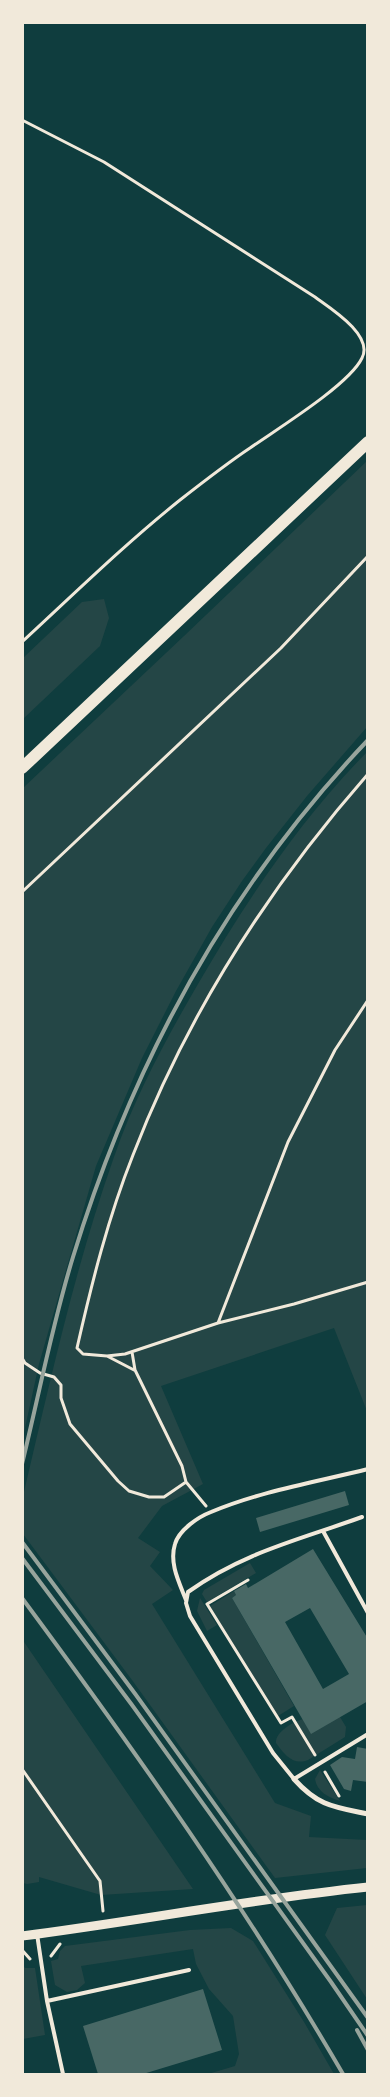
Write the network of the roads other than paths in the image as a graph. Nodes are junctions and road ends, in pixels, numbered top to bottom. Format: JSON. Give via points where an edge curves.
{"nodes":[{"id":1,"x":368,"y":442,"type":"edge"},
{"id":2,"x":22,"y":768,"type":"edge"},
{"id":3,"x":368,"y":1469,"type":"edge"},
{"id":4,"x":362,"y":1517,"type":"dead end"},
{"id":5,"x":323,"y":1531,"type":"junction"},
{"id":6,"x":186,"y":1600,"type":"junction"},
{"id":7,"x":368,"y":1613,"type":"edge"},
{"id":8,"x":368,"y":1734,"type":"edge"},
{"id":9,"x":294,"y":1779,"type":"junction"},
{"id":10,"x":368,"y":1814,"type":"edge"},
{"id":11,"x":368,"y":1887,"type":"edge"},
{"id":12,"x":37,"y":1934,"type":"junction"},
{"id":13,"x":22,"y":1936,"type":"edge"},
{"id":14,"x":189,"y":1970,"type":"dead end"},
{"id":15,"x":47,"y":2001,"type":"junction"},
{"id":16,"x":62,"y":2074,"type":"edge"}],
"edges":[{"from":1,"to":2,"type":"main road"},
{"from":3,"to":6,"type":"lane","via":[[258,1496],[211,1512],[188,1527],[175,1543],[173,1561]]},
{"from":4,"to":5,"type":"lane"},
{"from":5,"to":6,"type":"lane","via":[[244,1559],[188,1592]]},
{"from":5,"to":7,"type":"lane"},
{"from":6,"to":9,"type":"lane","via":[[186,1608],[210,1650],[273,1753]]},
{"from":8,"to":9,"type":"lane"},
{"from":9,"to":10,"type":"street","via":[[318,1801]]},
{"from":11,"to":12,"type":"street","via":[[307,1893]]},
{"from":12,"to":13,"type":"street"},
{"from":12,"to":15,"type":"lane"},
{"from":14,"to":15,"type":"lane"},
{"from":15,"to":16,"type":"lane"}]}
